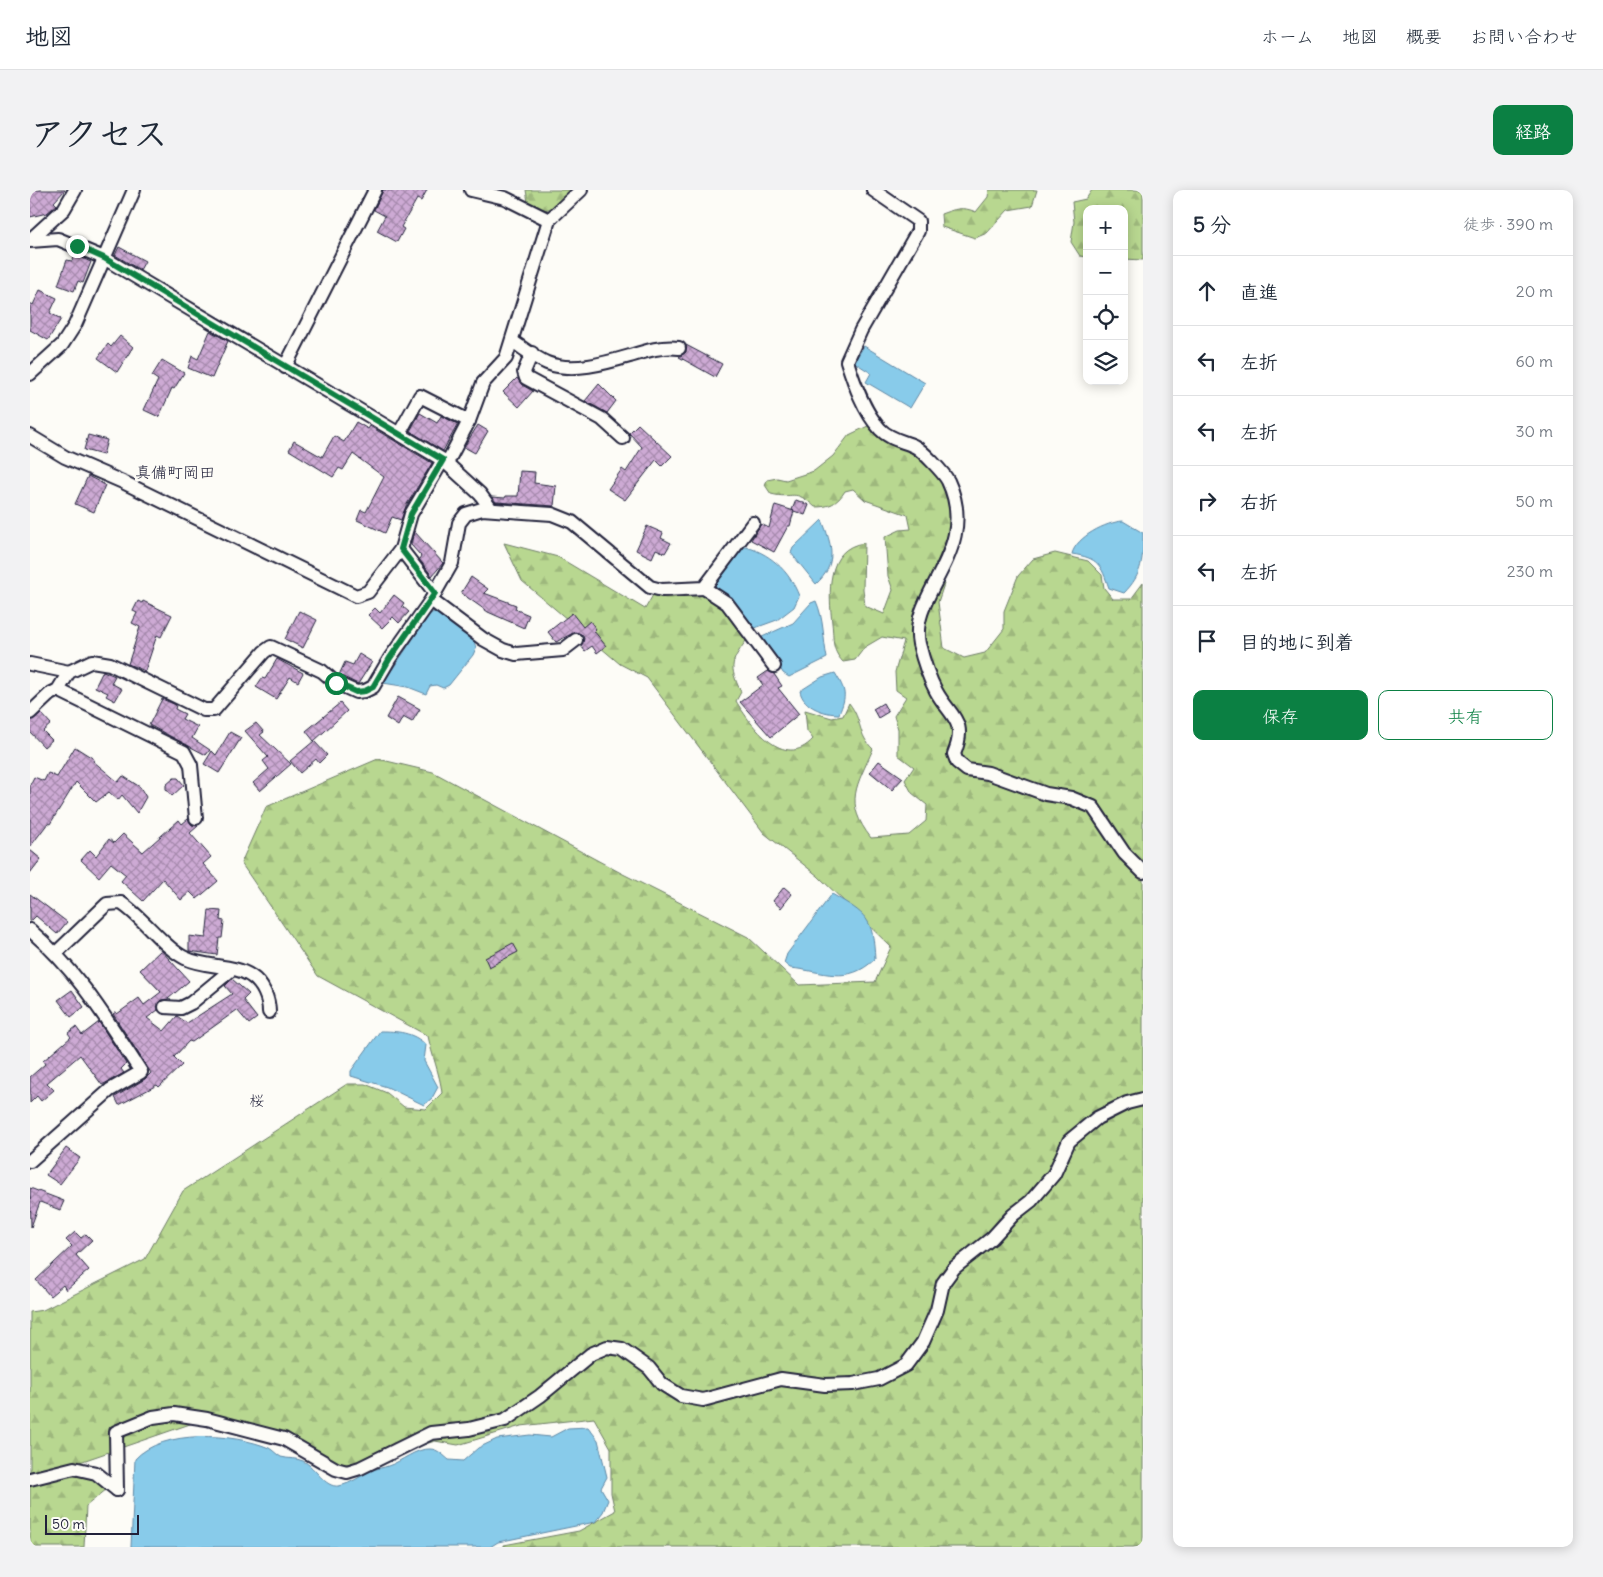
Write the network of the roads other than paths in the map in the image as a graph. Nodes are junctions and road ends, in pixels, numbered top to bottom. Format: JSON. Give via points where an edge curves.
{"nodes":[{"id":1,"x":75,"y":190,"type":"edge"},
{"id":2,"x":134,"y":190,"type":"edge"},
{"id":3,"x":376,"y":190,"type":"edge"},
{"id":4,"x":471,"y":190,"type":"edge"},
{"id":5,"x":581,"y":190,"type":"edge"},
{"id":6,"x":874,"y":190,"type":"edge"},
{"id":7,"x":549,"y":220,"type":"junction"},
{"id":8,"x":30,"y":240,"type":"edge"},
{"id":9,"x":104,"y":258,"type":"junction"},
{"id":10,"x":512,"y":340,"type":"junction"},
{"id":11,"x":679,"y":348,"type":"dead end"},
{"id":12,"x":532,"y":353,"type":"junction"},
{"id":13,"x":285,"y":367,"type":"junction"},
{"id":14,"x":30,"y":374,"type":"edge"},
{"id":15,"x":469,"y":421,"type":"junction"},
{"id":16,"x":399,"y":434,"type":"junction"},
{"id":17,"x":30,"y":436,"type":"edge"},
{"id":18,"x":623,"y":438,"type":"dead end"},
{"id":19,"x":445,"y":461,"type":"junction"},
{"id":20,"x":491,"y":509,"type":"junction"},
{"id":21,"x":753,"y":523,"type":"dead end"},
{"id":22,"x":401,"y":549,"type":"junction"},
{"id":23,"x":704,"y":588,"type":"junction"},
{"id":24,"x":433,"y":597,"type":"junction"},
{"id":25,"x":576,"y":640,"type":"dead end"},
{"id":26,"x":30,"y":664,"type":"edge"},
{"id":27,"x":774,"y":666,"type":"dead end"},
{"id":28,"x":69,"y":672,"type":"junction"},
{"id":29,"x":58,"y":690,"type":"junction"},
{"id":30,"x":30,"y":713,"type":"edge"},
{"id":31,"x":196,"y":818,"type":"dead end"},
{"id":32,"x":1143,"y":872,"type":"edge"},
{"id":33,"x":30,"y":930,"type":"edge"},
{"id":34,"x":56,"y":953,"type":"junction"},
{"id":35,"x":231,"y":970,"type":"junction"},
{"id":36,"x":165,"y":1007,"type":"dead end"},
{"id":37,"x":269,"y":1012,"type":"dead end"},
{"id":38,"x":1143,"y":1100,"type":"edge"},
{"id":39,"x":30,"y":1161,"type":"edge"},
{"id":40,"x":30,"y":1479,"type":"edge"}],
"edges":[{"from":1,"to":8,"type":"street","via":[[64,209]]},
{"from":2,"to":9,"type":"street"},
{"from":3,"to":13,"type":"street"},
{"from":4,"to":7,"type":"street","via":[[505,198]]},
{"from":5,"to":7,"type":"street"},
{"from":6,"to":32,"type":"street","via":[[918,221],[918,231],[861,330],[847,361],[867,408],[881,430],[916,446],[948,480],[957,509],[956,535],[925,607],[918,641],[933,684],[958,720],[960,740],[954,754],[957,762],[968,770],[988,773],[1093,807],[1124,853]]},
{"from":7,"to":10,"type":"street"},
{"from":8,"to":9,"type":"street","via":[[58,239]]},
{"from":9,"to":13,"type":"street"},
{"from":9,"to":14,"type":"street","via":[[93,288],[66,338]]},
{"from":10,"to":12,"type":"street"},
{"from":10,"to":15,"type":"street","via":[[506,358],[483,383]]},
{"from":11,"to":12,"type":"street","via":[[651,349],[609,362],[564,368],[547,363]]},
{"from":12,"to":18,"type":"street","via":[[524,372],[526,378],[602,419]]},
{"from":13,"to":16,"type":"street"},
{"from":15,"to":16,"type":"street","via":[[420,396]]},
{"from":15,"to":19,"type":"street"},
{"from":16,"to":19,"type":"street"},
{"from":17,"to":22,"type":"street","via":[[65,457],[356,596],[368,592]]},
{"from":19,"to":20,"type":"street"},
{"from":19,"to":22,"type":"street","via":[[411,514]]},
{"from":20,"to":23,"type":"street","via":[[552,514],[572,522],[650,587],[662,590]]},
{"from":20,"to":24,"type":"street","via":[[466,514],[459,522],[452,563]]},
{"from":21,"to":23,"type":"street"},
{"from":22,"to":24,"type":"street"},
{"from":23,"to":27,"type":"street","via":[[727,603]]},
{"from":24,"to":25,"type":"street","via":[[483,639],[516,654],[563,650]]},
{"from":24,"to":28,"type":"street","via":[[373,687],[365,691],[356,692],[336,683],[322,670],[271,647],[214,710],[204,710],[110,664],[92,661]]},
{"from":26,"to":28,"type":"street"},
{"from":28,"to":29,"type":"street"},
{"from":29,"to":30,"type":"street"},
{"from":29,"to":31,"type":"street","via":[[184,752],[191,765]]},
{"from":33,"to":34,"type":"street"},
{"from":34,"to":35,"type":"street","via":[[107,904],[121,903],[182,957]]},
{"from":34,"to":39,"type":"street","via":[[100,1009],[141,1072],[110,1090]]},
{"from":35,"to":36,"type":"street","via":[[181,1008]]},
{"from":35,"to":37,"type":"street","via":[[251,976],[269,1000]]},
{"from":38,"to":40,"type":"street","via":[[1128,1103],[1096,1118],[1069,1140],[1054,1174],[1031,1201],[954,1268],[943,1283],[937,1310],[922,1342],[906,1365],[879,1379],[825,1385],[781,1379],[702,1400],[681,1396],[622,1349],[607,1347],[591,1354],[505,1420],[469,1429],[431,1433],[347,1472],[284,1439],[174,1414],[153,1416],[116,1432],[117,1490],[96,1473],[74,1468]]}]}
